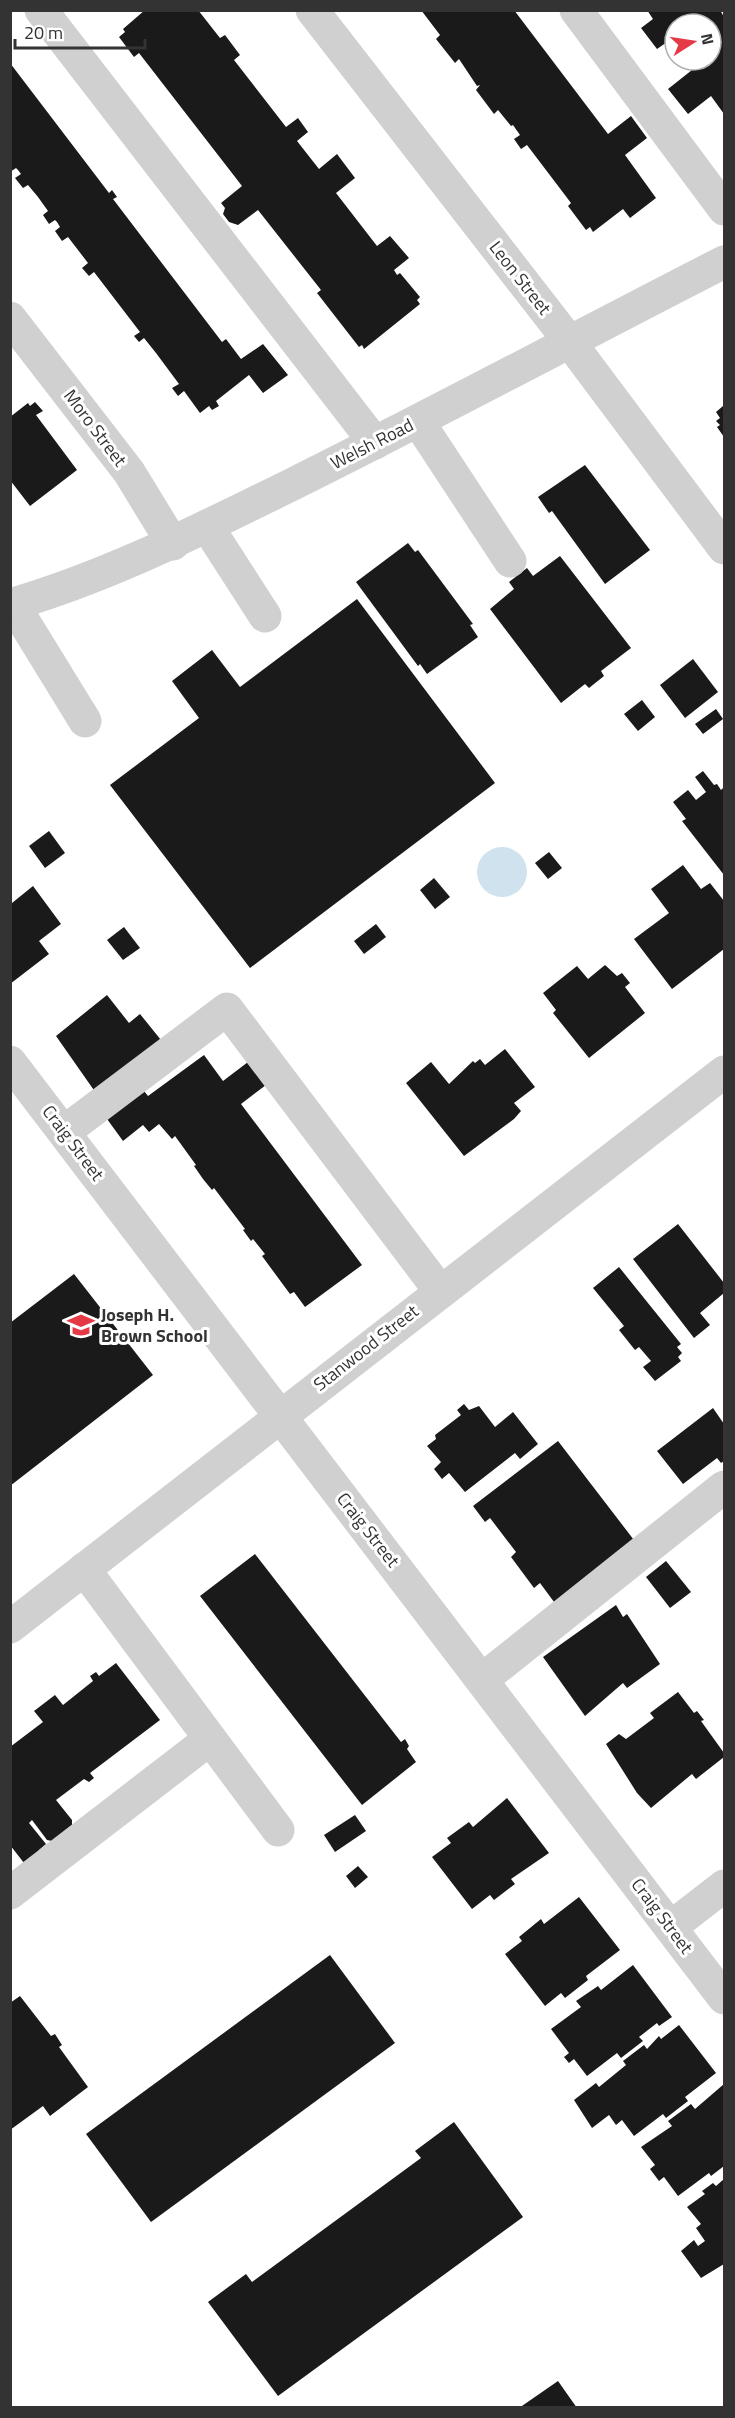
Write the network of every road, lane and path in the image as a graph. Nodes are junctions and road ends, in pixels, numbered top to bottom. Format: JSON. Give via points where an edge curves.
{"nodes":[{"id":1,"x":41,"y":10,"type":"edge"},
{"id":2,"x":312,"y":10,"type":"edge"},
{"id":3,"x":576,"y":10,"type":"edge"},
{"id":4,"x":724,"y":209,"type":"edge"},
{"id":5,"x":724,"y":262,"type":"edge"},
{"id":6,"x":10,"y":318,"type":"edge"},
{"id":7,"x":569,"y":341,"type":"junction"},
{"id":8,"x":418,"y":421,"type":"junction"},
{"id":9,"x":375,"y":443,"type":"junction"},
{"id":10,"x":207,"y":526,"type":"junction"},
{"id":11,"x":173,"y":544,"type":"junction"},
{"id":12,"x":724,"y":548,"type":"edge"},
{"id":13,"x":510,"y":561,"type":"dead end"},
{"id":14,"x":12,"y":604,"type":"edge"},
{"id":15,"x":265,"y":616,"type":"dead end"},
{"id":16,"x":85,"y":722,"type":"dead end"},
{"id":17,"x":10,"y":1062,"type":"edge"},
{"id":18,"x":724,"y":1072,"type":"edge"},
{"id":19,"x":64,"y":1132,"type":"junction"},
{"id":20,"x":440,"y":1291,"type":"junction"},
{"id":21,"x":280,"y":1416,"type":"junction"},
{"id":22,"x":724,"y":1487,"type":"edge"},
{"id":23,"x":84,"y":1569,"type":"junction"},
{"id":24,"x":10,"y":1627,"type":"edge"},
{"id":25,"x":483,"y":1679,"type":"junction"},
{"id":26,"x":210,"y":1739,"type":"junction"},
{"id":27,"x":278,"y":1830,"type":"dead end"},
{"id":28,"x":724,"y":1886,"type":"edge"},
{"id":29,"x":10,"y":1893,"type":"edge"},
{"id":30,"x":671,"y":1927,"type":"junction"},
{"id":31,"x":724,"y":1998,"type":"edge"}],
"edges":[{"from":1,"to":9,"type":"street"},
{"from":2,"to":7,"type":"street","name":"Leon Street"},
{"from":3,"to":4,"type":"street"},
{"from":5,"to":7,"type":"street","name":"Welsh Road"},
{"from":6,"to":11,"type":"street","name":"Moro Street","via":[[129,472]]},
{"from":7,"to":8,"type":"street","name":"Welsh Road"},
{"from":7,"to":12,"type":"street","name":"Leon Street"},
{"from":8,"to":9,"type":"street","name":"Welsh Road"},
{"from":8,"to":13,"type":"street"},
{"from":9,"to":10,"type":"street","name":"Welsh Road"},
{"from":10,"to":11,"type":"street","name":"Welsh Road"},
{"from":10,"to":15,"type":"street"},
{"from":11,"to":14,"type":"street","name":"Welsh Road","via":[[119,568]]},
{"from":14,"to":16,"type":"street"},
{"from":17,"to":19,"type":"street","name":"Craig Street"},
{"from":18,"to":20,"type":"street","name":"Stanwood Street"},
{"from":19,"to":20,"type":"street","via":[[227,1009]]},
{"from":19,"to":21,"type":"street","name":"Craig Street"},
{"from":20,"to":21,"type":"street","name":"Stanwood Street"},
{"from":21,"to":23,"type":"street","name":"Stanwood Street"},
{"from":21,"to":25,"type":"street","name":"Craig Street"},
{"from":22,"to":25,"type":"street"},
{"from":23,"to":24,"type":"street","name":"Stanwood Street"},
{"from":23,"to":26,"type":"street"},
{"from":25,"to":30,"type":"street","name":"Craig Street"},
{"from":26,"to":27,"type":"street"},
{"from":26,"to":29,"type":"street"},
{"from":28,"to":30,"type":"street"},
{"from":30,"to":31,"type":"street","name":"Craig Street"}]}
